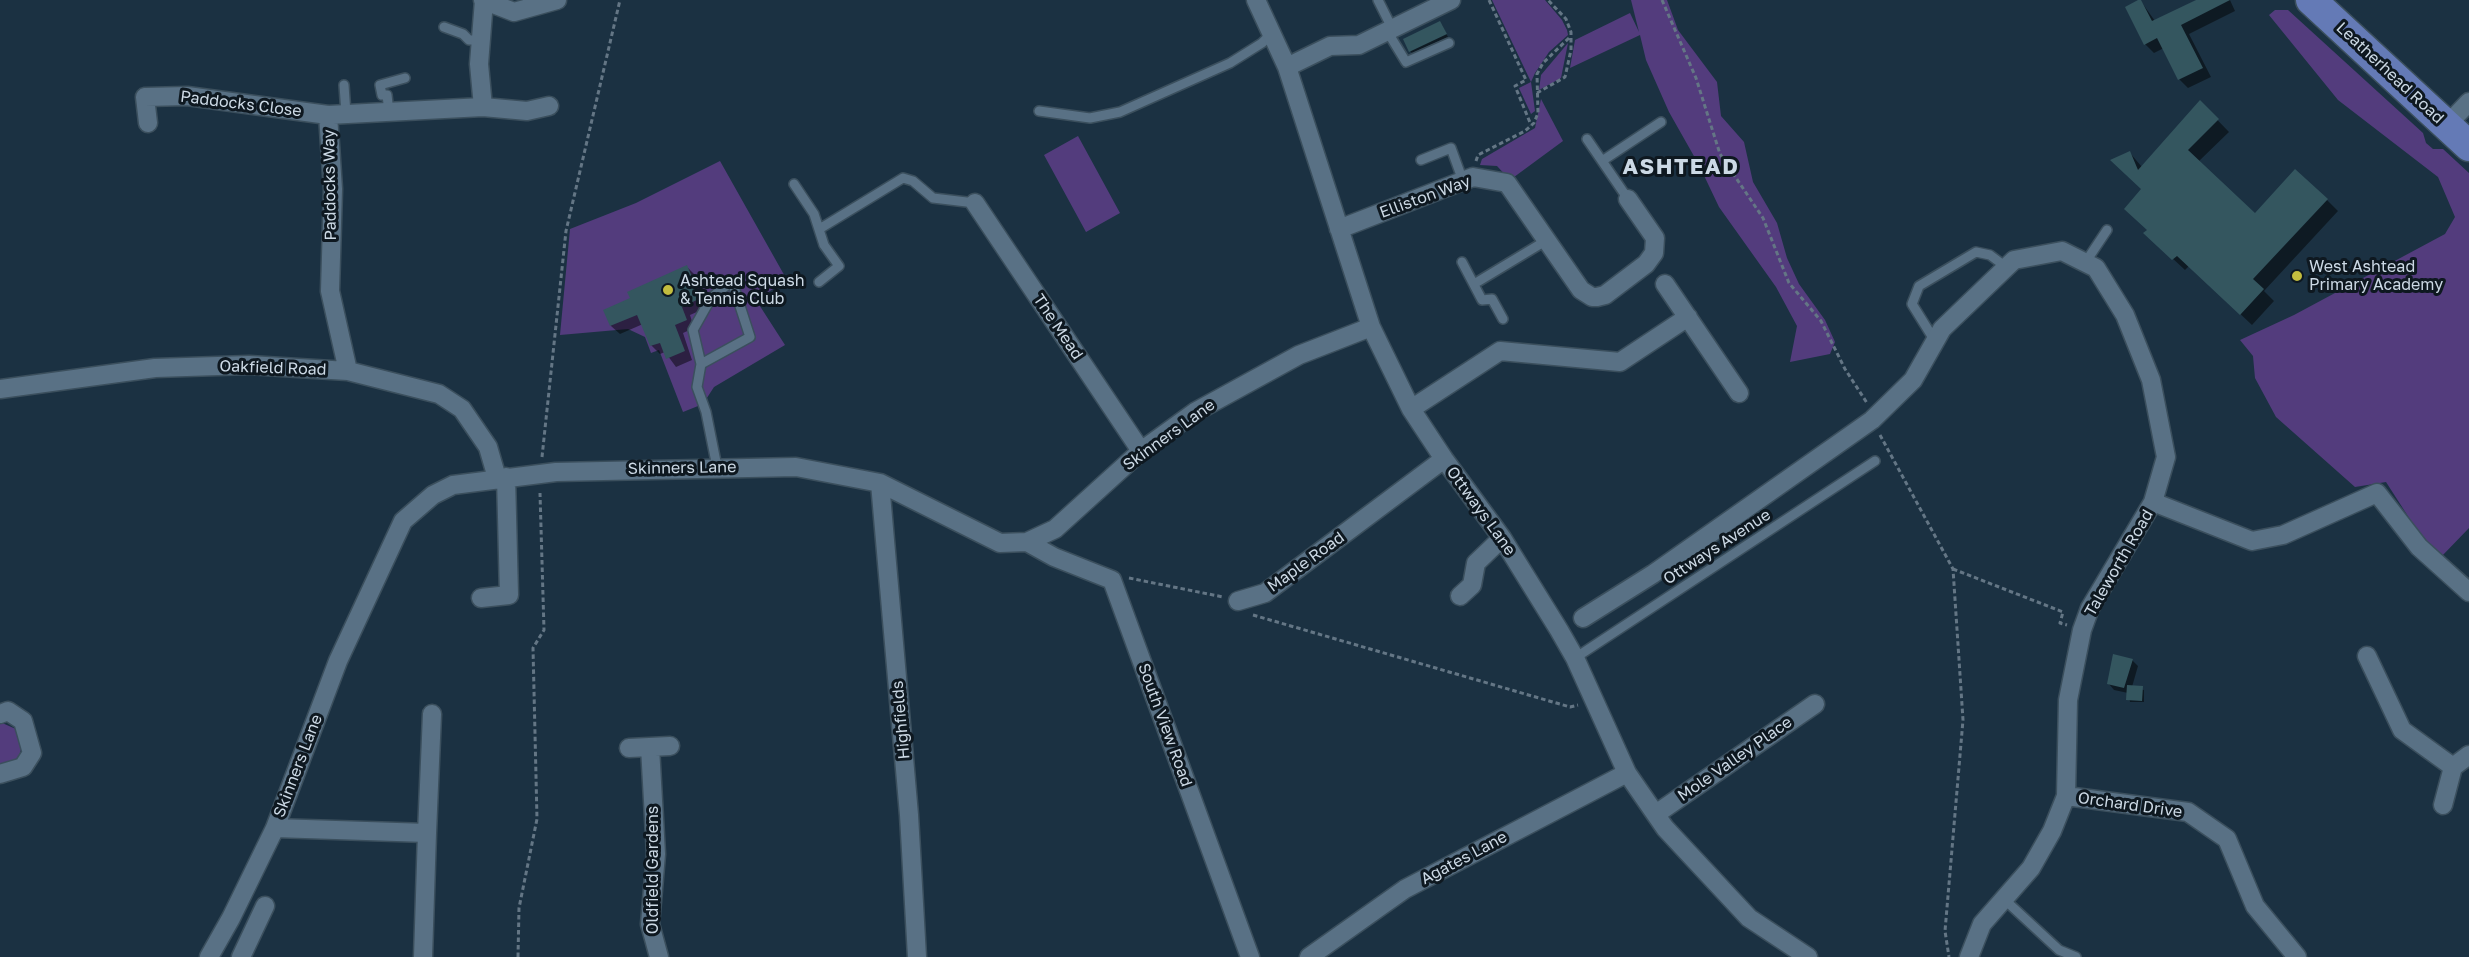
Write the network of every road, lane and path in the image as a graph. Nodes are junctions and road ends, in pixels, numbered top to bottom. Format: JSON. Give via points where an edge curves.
{"nodes":[{"id":1,"x":557,"y":0,"type":"edge"},
{"id":2,"x":1256,"y":0,"type":"edge"},
{"id":3,"x":1378,"y":0,"type":"edge"},
{"id":4,"x":1451,"y":0,"type":"edge"},
{"id":5,"x":1489,"y":0,"type":"edge"},
{"id":6,"x":1548,"y":0,"type":"edge"},
{"id":7,"x":1662,"y":0,"type":"edge"},
{"id":8,"x":2311,"y":0,"type":"edge"},
{"id":9,"x":482,"y":1,"type":"edge"},
{"id":10,"x":444,"y":27,"type":"dead end"},
{"id":11,"x":1389,"y":29,"type":"junction"},
{"id":12,"x":1271,"y":34,"type":"junction"},
{"id":13,"x":1570,"y":37,"type":"junction"},
{"id":14,"x":480,"y":40,"type":"junction"},
{"id":15,"x":1449,"y":43,"type":"dead end"},
{"id":16,"x":1287,"y":67,"type":"junction"},
{"id":17,"x":405,"y":78,"type":"dead end"},
{"id":18,"x":344,"y":85,"type":"dead end"},
{"id":19,"x":1537,"y":93,"type":"junction"},
{"id":20,"x":2469,"y":102,"type":"edge"},
{"id":21,"x":549,"y":106,"type":"dead end"},
{"id":22,"x":483,"y":107,"type":"junction"},
{"id":23,"x":1039,"y":111,"type":"dead end"},
{"id":24,"x":389,"y":112,"type":"junction"},
{"id":25,"x":337,"y":114,"type":"junction"},
{"id":26,"x":1661,"y":122,"type":"dead end"},
{"id":27,"x":148,"y":123,"type":"dead end"},
{"id":28,"x":1531,"y":125,"type":"junction"},
{"id":29,"x":2446,"y":126,"type":"junction"},
{"id":30,"x":1587,"y":140,"type":"dead end"},
{"id":31,"x":2469,"y":146,"type":"edge"},
{"id":32,"x":1421,"y":160,"type":"dead end"},
{"id":33,"x":1602,"y":161,"type":"junction"},
{"id":34,"x":1468,"y":179,"type":"junction"},
{"id":35,"x":794,"y":184,"type":"dead end"},
{"id":36,"x":1628,"y":199,"type":"joint"},
{"id":37,"x":975,"y":203,"type":"joint"},
{"id":38,"x":821,"y":228,"type":"junction"},
{"id":39,"x":1338,"y":229,"type":"junction"},
{"id":40,"x":2107,"y":230,"type":"dead end"},
{"id":41,"x":1547,"y":240,"type":"junction"},
{"id":42,"x":1462,"y":262,"type":"dead end"},
{"id":43,"x":2085,"y":263,"type":"junction"},
{"id":44,"x":2006,"y":267,"type":"junction"},
{"id":45,"x":819,"y":282,"type":"dead end"},
{"id":46,"x":1474,"y":284,"type":"junction"},
{"id":47,"x":1665,"y":284,"type":"dead end"},
{"id":48,"x":1688,"y":318,"type":"junction"},
{"id":49,"x":1503,"y":319,"type":"dead end"},
{"id":50,"x":1371,"y":327,"type":"junction"},
{"id":51,"x":1935,"y":341,"type":"junction"},
{"id":52,"x":701,"y":364,"type":"junction"},
{"id":53,"x":348,"y":371,"type":"junction"},
{"id":54,"x":0,"y":389,"type":"edge"},
{"id":55,"x":1739,"y":393,"type":"dead end"},
{"id":56,"x":1411,"y":409,"type":"junction"},
{"id":57,"x":1874,"y":418,"type":"junction"},
{"id":58,"x":1141,"y":451,"type":"junction"},
{"id":59,"x":1444,"y":459,"type":"junction"},
{"id":60,"x":1875,"y":461,"type":"dead end"},
{"id":61,"x":717,"y":467,"type":"junction"},
{"id":62,"x":501,"y":478,"type":"junction"},
{"id":63,"x":880,"y":483,"type":"junction"},
{"id":64,"x":2153,"y":502,"type":"junction"},
{"id":65,"x":1502,"y":538,"type":"junction"},
{"id":66,"x":1027,"y":542,"type":"junction"},
{"id":67,"x":1953,"y":569,"type":"junction"},
{"id":68,"x":1112,"y":580,"type":"junction"},
{"id":69,"x":2469,"y":592,"type":"edge"},
{"id":70,"x":1460,"y":596,"type":"dead end"},
{"id":71,"x":481,"y":598,"type":"dead end"},
{"id":72,"x":1238,"y":601,"type":"junction"},
{"id":73,"x":1582,"y":618,"type":"dead end"},
{"id":74,"x":2082,"y":630,"type":"junction"},
{"id":75,"x":2367,"y":656,"type":"dead end"},
{"id":76,"x":1575,"y":658,"type":"junction"},
{"id":77,"x":1594,"y":701,"type":"junction"},
{"id":78,"x":1815,"y":704,"type":"dead end"},
{"id":79,"x":0,"y":714,"type":"edge"},
{"id":80,"x":432,"y":714,"type":"dead end"},
{"id":81,"x":670,"y":746,"type":"dead end"},
{"id":82,"x":650,"y":747,"type":"junction"},
{"id":83,"x":629,"y":748,"type":"dead end"},
{"id":84,"x":2469,"y":756,"type":"edge"},
{"id":85,"x":2453,"y":767,"type":"junction"},
{"id":86,"x":1627,"y":773,"type":"junction"},
{"id":87,"x":0,"y":774,"type":"edge"},
{"id":88,"x":2066,"y":796,"type":"junction"},
{"id":89,"x":2443,"y":805,"type":"dead end"},
{"id":90,"x":1656,"y":814,"type":"junction"},
{"id":91,"x":275,"y":828,"type":"junction"},
{"id":92,"x":427,"y":833,"type":"junction"},
{"id":93,"x":2005,"y":900,"type":"junction"},
{"id":94,"x":265,"y":906,"type":"dead end"},
{"id":95,"x":209,"y":957,"type":"edge"},
{"id":96,"x":241,"y":957,"type":"edge"},
{"id":97,"x":423,"y":957,"type":"edge"},
{"id":98,"x":659,"y":957,"type":"edge"},
{"id":99,"x":917,"y":957,"type":"edge"},
{"id":100,"x":1250,"y":957,"type":"edge"},
{"id":101,"x":1309,"y":957,"type":"edge"},
{"id":102,"x":1808,"y":957,"type":"edge"},
{"id":103,"x":1949,"y":957,"type":"edge"},
{"id":104,"x":1969,"y":957,"type":"edge"},
{"id":105,"x":2076,"y":957,"type":"edge"},
{"id":106,"x":2297,"y":957,"type":"edge"}],
"edges":[{"from":1,"to":9,"type":"street","via":[[514,12]]},
{"from":2,"to":12,"type":"street","name":"Ottways Lane"},
{"from":3,"to":11,"type":"lane"},
{"from":4,"to":11,"type":"street"},
{"from":5,"to":28,"type":"path","via":[[1526,81],[1515,86]]},
{"from":6,"to":13,"type":"path","via":[[1566,19]]},
{"from":7,"to":57,"type":"path","via":[[1696,78],[1720,154],[1763,218],[1789,283],[1821,321]]},
{"from":8,"to":29,"type":"highway","name":"Leatherhead Road"},
{"from":9,"to":14,"type":"street"},
{"from":10,"to":14,"type":"lane","via":[[469,40]]},
{"from":11,"to":15,"type":"lane","via":[[1406,62]]},
{"from":11,"to":16,"type":"street","via":[[1359,45],[1330,46]]},
{"from":12,"to":16,"type":"street","name":"Ottways Lane"},
{"from":12,"to":23,"type":"lane","via":[[1230,63],[1120,112],[1090,118]]},
{"from":13,"to":19,"type":"path","via":[[1543,63],[1537,74]]},
{"from":13,"to":19,"type":"path","via":[[1565,77]]},
{"from":14,"to":22,"type":"street","via":[[478,64]]},
{"from":16,"to":39,"type":"street","name":"Ottways Lane"},
{"from":17,"to":24,"type":"lane","via":[[380,86],[382,95],[387,95]]},
{"from":18,"to":25,"type":"lane"},
{"from":19,"to":28,"type":"path","via":[[1538,113]]},
{"from":20,"to":29,"type":"street"},
{"from":21,"to":22,"type":"street","name":"Paddocks Way","via":[[527,111]]},
{"from":22,"to":24,"type":"street","name":"Paddocks Way"},
{"from":24,"to":25,"type":"street","name":"Paddocks Way"},
{"from":25,"to":27,"type":"street","name":"Paddocks Close","via":[[187,96],[145,97]]},
{"from":25,"to":53,"type":"street","name":"Paddocks Way","via":[[330,291]]},
{"from":26,"to":33,"type":"lane"},
{"from":28,"to":34,"type":"path","via":[[1478,155]]},
{"from":29,"to":31,"type":"highway","name":"Leatherhead Road"},
{"from":30,"to":33,"type":"lane"},
{"from":32,"to":34,"type":"lane","via":[[1451,148]]},
{"from":33,"to":36,"type":"lane"},
{"from":34,"to":39,"type":"street","name":"Elliston Way"},
{"from":34,"to":41,"type":"street","name":"Elliston Way","via":[[1507,183]]},
{"from":35,"to":38,"type":"lane"},
{"from":36,"to":41,"type":"street","name":"Elliston Way","via":[[1655,238],[1654,253],[1646,264],[1598,297],[1586,295]]},
{"from":37,"to":38,"type":"lane","via":[[933,198],[913,181],[903,178]]},
{"from":37,"to":58,"type":"street","name":"The Mead"},
{"from":38,"to":45,"type":"lane","via":[[824,245],[839,266]]},
{"from":39,"to":50,"type":"street","name":"Ottways Lane"},
{"from":40,"to":43,"type":"lane"},
{"from":41,"to":46,"type":"lane"},
{"from":42,"to":46,"type":"lane"},
{"from":43,"to":44,"type":"street","name":"Taleworth Road","via":[[2062,251],[2014,260]]},
{"from":43,"to":64,"type":"street","name":"Taleworth Road","via":[[2096,268],[2125,315],[2151,380],[2166,457]]},
{"from":44,"to":51,"type":"street","name":"Taleworth Road","via":[[1942,329]]},
{"from":44,"to":51,"type":"lane","via":[[1990,255],[1976,252],[1919,286],[1912,304]]},
{"from":46,"to":49,"type":"lane","via":[[1482,300],[1492,299]]},
{"from":47,"to":48,"type":"street"},
{"from":48,"to":55,"type":"street"},
{"from":48,"to":56,"type":"street","via":[[1620,362],[1500,351]]},
{"from":50,"to":56,"type":"street","name":"Ottways Lane"},
{"from":50,"to":58,"type":"street","name":"Skinners Lane","via":[[1299,355],[1195,412]]},
{"from":51,"to":57,"type":"street","name":"Taleworth Road","via":[[1914,380]]},
{"from":52,"to":52,"type":"lane","via":[[693,330],[711,298],[732,282],[750,337]]},
{"from":52,"to":61,"type":"lane","via":[[697,387]]},
{"from":53,"to":54,"type":"street","name":"Oakfield Road","via":[[249,364],[155,368]]},
{"from":53,"to":62,"type":"street","name":"Oakfield Road","via":[[440,393],[462,409],[488,447]]},
{"from":56,"to":59,"type":"street","name":"Ottways Lane"},
{"from":57,"to":67,"type":"path"},
{"from":57,"to":73,"type":"street","name":"Taleworth Road","via":[[1653,574]]},
{"from":58,"to":66,"type":"street","name":"Skinners Lane","via":[[1054,529]]},
{"from":59,"to":65,"type":"street","name":"Ottways Lane"},
{"from":59,"to":72,"type":"street","name":"Maple Road","via":[[1265,593]]},
{"from":60,"to":76,"type":"lane","name":"Ottways Avenue"},
{"from":61,"to":62,"type":"street","name":"Skinners Lane","via":[[556,472]]},
{"from":61,"to":63,"type":"street","name":"Skinners Lane","via":[[796,467]]},
{"from":62,"to":71,"type":"street","name":"Oakfield Road","via":[[509,596]]},
{"from":62,"to":91,"type":"street","name":"Skinners Lane","via":[[453,485],[433,495],[403,521],[338,661]]},
{"from":63,"to":66,"type":"street","name":"Skinners Lane","via":[[1000,543]]},
{"from":63,"to":99,"type":"street","name":"Highfields","via":[[909,815]]},
{"from":64,"to":69,"type":"street","via":[[2252,541],[2283,535],[2377,494],[2419,547]]},
{"from":64,"to":74,"type":"street","name":"Taleworth Road","via":[[2090,608]]},
{"from":65,"to":70,"type":"street","via":[[1476,563],[1472,585]]},
{"from":65,"to":76,"type":"street","name":"Ottways Lane"},
{"from":66,"to":68,"type":"street"},
{"from":67,"to":74,"type":"path","via":[[2063,612],[2060,623]]},
{"from":67,"to":103,"type":"path","via":[[1963,720],[1945,931]]},
{"from":68,"to":72,"type":"path","via":[[1127,578]]},
{"from":68,"to":100,"type":"street","name":"South View Road"},
{"from":72,"to":77,"type":"path","via":[[1250,614],[1570,707]]},
{"from":74,"to":88,"type":"street","name":"Taleworth Road","via":[[2068,700]]},
{"from":75,"to":85,"type":"street","via":[[2402,730]]},
{"from":76,"to":77,"type":"street","name":"Ottways Lane"},
{"from":77,"to":86,"type":"street","name":"Ottways Lane"},
{"from":78,"to":90,"type":"street","name":"Mole Valley Place"},
{"from":79,"to":87,"type":"street","via":[[8,711],[23,721],[32,753],[23,767]]},
{"from":80,"to":92,"type":"street"},
{"from":81,"to":82,"type":"street"},
{"from":82,"to":83,"type":"street"},
{"from":82,"to":98,"type":"street","name":"Oldfield Gardens","via":[[656,854],[650,924]]},
{"from":84,"to":85,"type":"street"},
{"from":85,"to":89,"type":"street"},
{"from":86,"to":90,"type":"street","name":"Ottways Lane"},
{"from":86,"to":101,"type":"street","name":"Agates Lane","via":[[1405,889]]},
{"from":88,"to":93,"type":"street","name":"Taleworth Road","via":[[2031,868]]},
{"from":88,"to":106,"type":"street","name":"Orchard Drive","via":[[2188,812],[2227,839],[2255,906]]},
{"from":90,"to":102,"type":"street","name":"Ottways Lane","via":[[1749,918]]},
{"from":91,"to":92,"type":"street"},
{"from":91,"to":95,"type":"street","name":"Skinners Lane"},
{"from":92,"to":97,"type":"street"},
{"from":93,"to":104,"type":"street","name":"Taleworth Road","via":[[1982,924]]},
{"from":93,"to":105,"type":"lane","via":[[2058,950]]},
{"from":94,"to":96,"type":"street"}]}
